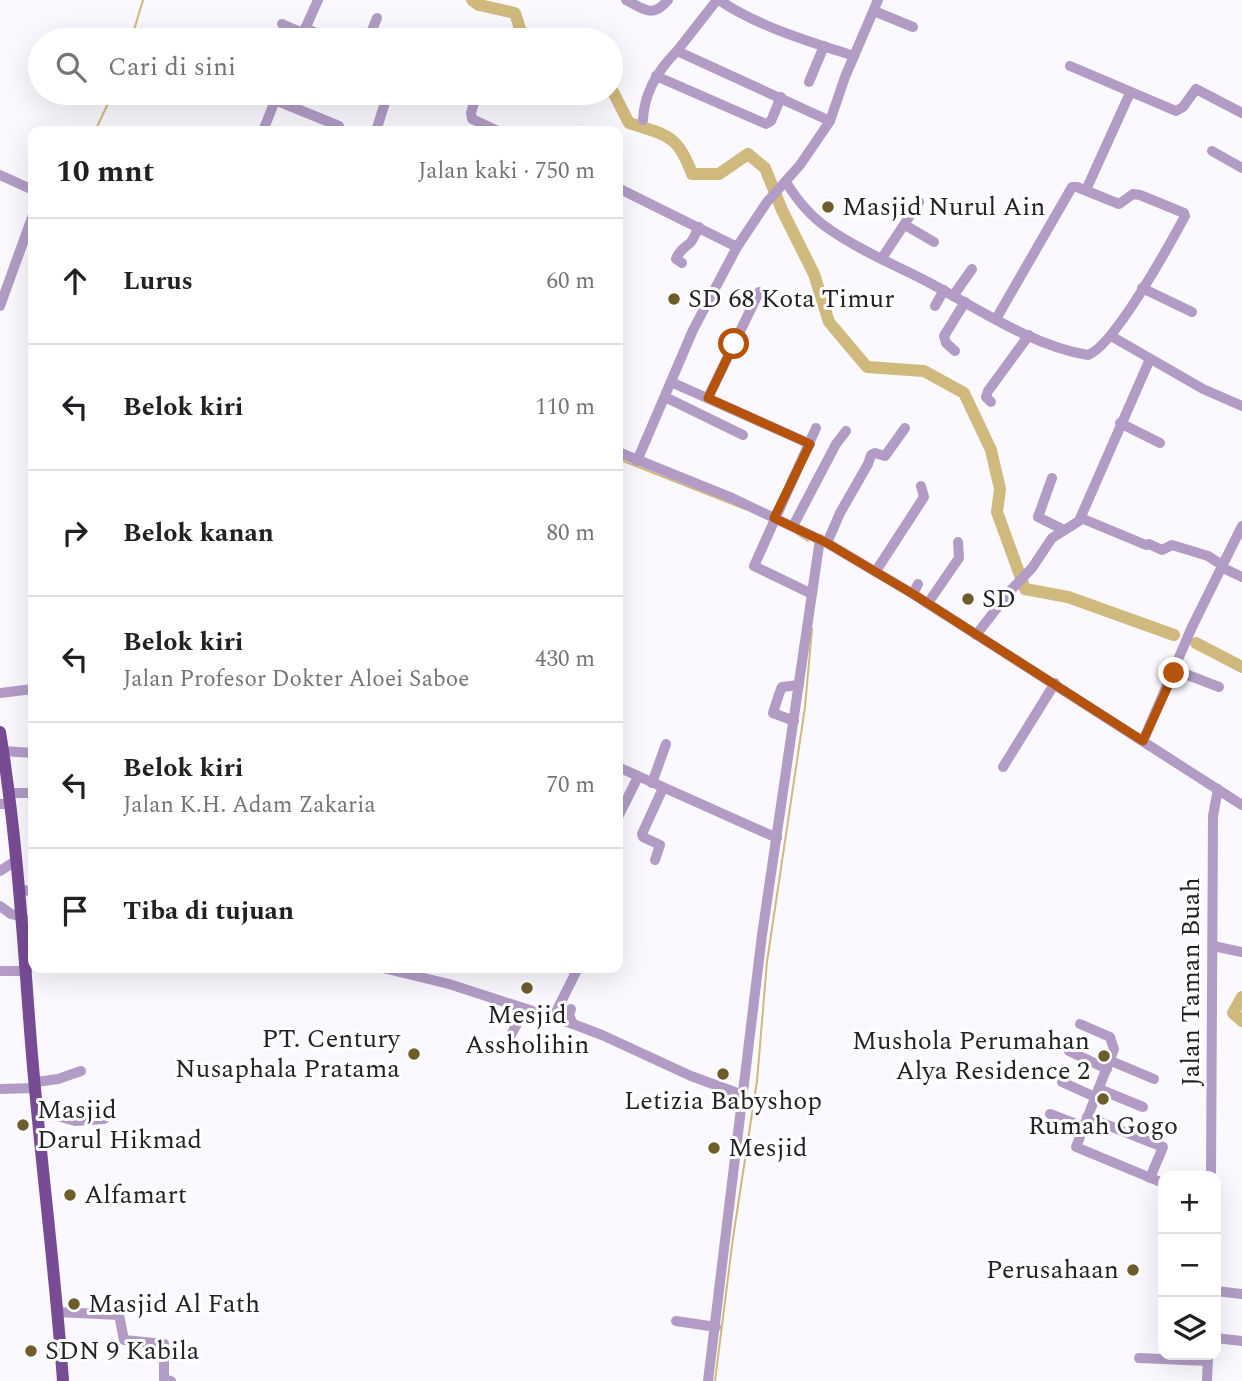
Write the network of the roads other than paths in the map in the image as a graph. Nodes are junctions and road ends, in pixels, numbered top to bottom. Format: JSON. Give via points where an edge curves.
{"nodes":[{"id":1,"x":318,"y":0,"type":"edge"},
{"id":2,"x":626,"y":0,"type":"edge"},
{"id":3,"x":668,"y":0,"type":"edge"},
{"id":4,"x":718,"y":0,"type":"edge"},
{"id":5,"x":878,"y":0,"type":"edge"},
{"id":6,"x":874,"y":11,"type":"junction"},
{"id":7,"x":377,"y":18,"type":"dead end"},
{"id":8,"x":282,"y":24,"type":"dead end"},
{"id":9,"x":913,"y":27,"type":"dead end"},
{"id":10,"x":290,"y":28,"type":"edge"},
{"id":11,"x":306,"y":28,"type":"edge"},
{"id":12,"x":373,"y":28,"type":"edge"},
{"id":13,"x":824,"y":46,"type":"junction"},
{"id":14,"x":677,"y":51,"type":"junction"},
{"id":15,"x":854,"y":56,"type":"junction"},
{"id":16,"x":1070,"y":66,"type":"dead end"},
{"id":17,"x":656,"y":76,"type":"junction"},
{"id":18,"x":809,"y":82,"type":"dead end"},
{"id":19,"x":1130,"y":93,"type":"junction"},
{"id":20,"x":781,"y":97,"type":"junction"},
{"id":21,"x":273,"y":105,"type":"edge"},
{"id":22,"x":293,"y":105,"type":"edge"},
{"id":23,"x":384,"y":105,"type":"edge"},
{"id":24,"x":473,"y":105,"type":"edge"},
{"id":25,"x":1242,"y":113,"type":"edge"},
{"id":26,"x":643,"y":120,"type":"dead end"},
{"id":27,"x":830,"y":121,"type":"junction"},
{"id":28,"x":265,"y":126,"type":"edge"},
{"id":29,"x":339,"y":126,"type":"dead end"},
{"id":30,"x":378,"y":126,"type":"edge"},
{"id":31,"x":483,"y":126,"type":"edge"},
{"id":32,"x":1212,"y":151,"type":"dead end"},
{"id":33,"x":1242,"y":168,"type":"edge"},
{"id":34,"x":0,"y":176,"type":"edge"},
{"id":35,"x":783,"y":185,"type":"junction"},
{"id":36,"x":28,"y":188,"type":"edge"},
{"id":37,"x":623,"y":190,"type":"edge"},
{"id":38,"x":1086,"y":190,"type":"junction"},
{"id":39,"x":919,"y":202,"type":"dead end"},
{"id":40,"x":905,"y":225,"type":"junction"},
{"id":41,"x":699,"y":227,"type":"junction"},
{"id":42,"x":28,"y":229,"type":"edge"},
{"id":43,"x":934,"y":242,"type":"dead end"},
{"id":44,"x":737,"y":247,"type":"junction"},
{"id":45,"x":881,"y":258,"type":"junction"},
{"id":46,"x":682,"y":262,"type":"dead end"},
{"id":47,"x":972,"y":269,"type":"dead end"},
{"id":48,"x":1142,"y":288,"type":"junction"},
{"id":49,"x":759,"y":292,"type":"dead end"},
{"id":50,"x":949,"y":293,"type":"junction"},
{"id":51,"x":965,"y":302,"type":"junction"},
{"id":52,"x":0,"y":306,"type":"edge"},
{"id":53,"x":934,"y":306,"type":"dead end"},
{"id":54,"x":1192,"y":312,"type":"dead end"},
{"id":55,"x":994,"y":318,"type":"junction"},
{"id":56,"x":985,"y":328,"type":"dead end"},
{"id":57,"x":1029,"y":335,"type":"junction"},
{"id":58,"x":1111,"y":336,"type":"junction"},
{"id":59,"x":956,"y":351,"type":"dead end"},
{"id":60,"x":1150,"y":359,"type":"junction"},
{"id":61,"x":671,"y":382,"type":"junction"},
{"id":62,"x":664,"y":397,"type":"junction"},
{"id":63,"x":708,"y":398,"type":"junction"},
{"id":64,"x":991,"y":402,"type":"dead end"},
{"id":65,"x":1242,"y":406,"type":"edge"},
{"id":66,"x":1120,"y":423,"type":"junction"},
{"id":67,"x":816,"y":428,"type":"dead end"},
{"id":68,"x":905,"y":428,"type":"dead end"},
{"id":69,"x":846,"y":431,"type":"dead end"},
{"id":70,"x":743,"y":436,"type":"dead end"},
{"id":71,"x":1160,"y":443,"type":"dead end"},
{"id":72,"x":810,"y":444,"type":"junction"},
{"id":73,"x":623,"y":454,"type":"edge"},
{"id":74,"x":637,"y":461,"type":"junction"},
{"id":75,"x":1052,"y":478,"type":"dead end"},
{"id":76,"x":921,"y":486,"type":"dead end"},
{"id":77,"x":774,"y":518,"type":"junction"},
{"id":78,"x":1081,"y":518,"type":"junction"},
{"id":79,"x":793,"y":526,"type":"junction"},
{"id":80,"x":1242,"y":526,"type":"edge"},
{"id":81,"x":1064,"y":530,"type":"junction"},
{"id":82,"x":824,"y":541,"type":"junction"},
{"id":83,"x":958,"y":542,"type":"dead end"},
{"id":84,"x":1222,"y":566,"type":"junction"},
{"id":85,"x":876,"y":571,"type":"junction"},
{"id":86,"x":1242,"y":576,"type":"edge"},
{"id":87,"x":812,"y":594,"type":"junction"},
{"id":88,"x":928,"y":603,"type":"junction"},
{"id":89,"x":976,"y":635,"type":"junction"},
{"id":90,"x":1176,"y":666,"type":"junction"},
{"id":91,"x":1055,"y":683,"type":"junction"},
{"id":92,"x":799,"y":685,"type":"junction"},
{"id":93,"x":1219,"y":687,"type":"dead end"},
{"id":94,"x":28,"y":690,"type":"edge"},
{"id":95,"x":0,"y":693,"type":"edge"},
{"id":96,"x":794,"y":721,"type":"junction"},
{"id":97,"x":0,"y":732,"type":"edge"},
{"id":98,"x":1143,"y":741,"type":"junction"},
{"id":99,"x":666,"y":744,"type":"dead end"},
{"id":100,"x":3,"y":751,"type":"junction"},
{"id":101,"x":28,"y":752,"type":"edge"},
{"id":102,"x":1003,"y":767,"type":"dead end"},
{"id":103,"x":623,"y":769,"type":"edge"},
{"id":104,"x":638,"y":777,"type":"junction"},
{"id":105,"x":652,"y":783,"type":"junction"},
{"id":106,"x":663,"y":788,"type":"junction"},
{"id":107,"x":1218,"y":789,"type":"junction"},
{"id":108,"x":28,"y":795,"type":"edge"},
{"id":109,"x":8,"y":804,"type":"edge"},
{"id":110,"x":1242,"y":805,"type":"edge"},
{"id":111,"x":623,"y":807,"type":"edge"},
{"id":112,"x":777,"y":838,"type":"junction"},
{"id":113,"x":17,"y":860,"type":"junction"},
{"id":114,"x":655,"y":860,"type":"dead end"},
{"id":115,"x":0,"y":871,"type":"edge"},
{"id":116,"x":27,"y":890,"type":"edge"},
{"id":117,"x":0,"y":906,"type":"edge"},
{"id":118,"x":23,"y":917,"type":"junction"},
{"id":119,"x":1213,"y":946,"type":"junction"},
{"id":120,"x":1242,"y":952,"type":"edge"},
{"id":121,"x":0,"y":971,"type":"edge"},
{"id":122,"x":27,"y":971,"type":"junction"},
{"id":123,"x":404,"y":973,"type":"edge"},
{"id":124,"x":576,"y":973,"type":"edge"},
{"id":125,"x":525,"y":1009,"type":"junction"},
{"id":126,"x":571,"y":1009,"type":"dead end"},
{"id":127,"x":553,"y":1018,"type":"junction"},
{"id":128,"x":573,"y":1024,"type":"junction"},
{"id":129,"x":1080,"y":1024,"type":"dead end"},
{"id":130,"x":510,"y":1035,"type":"dead end"},
{"id":131,"x":1069,"y":1051,"type":"dead end"},
{"id":132,"x":1109,"y":1065,"type":"junction"},
{"id":133,"x":81,"y":1071,"type":"dead end"},
{"id":134,"x":1154,"y":1079,"type":"dead end"},
{"id":135,"x":1062,"y":1082,"type":"dead end"},
{"id":136,"x":36,"y":1085,"type":"junction"},
{"id":137,"x":0,"y":1089,"type":"edge"},
{"id":138,"x":1097,"y":1093,"type":"junction"},
{"id":139,"x":743,"y":1095,"type":"junction"},
{"id":140,"x":1143,"y":1107,"type":"dead end"},
{"id":141,"x":1050,"y":1114,"type":"dead end"},
{"id":142,"x":38,"y":1115,"type":"junction"},
{"id":143,"x":104,"y":1119,"type":"dead end"},
{"id":144,"x":1086,"y":1122,"type":"junction"},
{"id":145,"x":1210,"y":1171,"type":"edge"},
{"id":146,"x":1150,"y":1178,"type":"junction"},
{"id":147,"x":1158,"y":1181,"type":"edge"},
{"id":148,"x":1221,"y":1292,"type":"edge"},
{"id":149,"x":1242,"y":1294,"type":"edge"},
{"id":150,"x":57,"y":1312,"type":"junction"},
{"id":151,"x":676,"y":1321,"type":"dead end"},
{"id":152,"x":716,"y":1327,"type":"junction"},
{"id":153,"x":1221,"y":1339,"type":"edge"},
{"id":154,"x":1242,"y":1341,"type":"edge"},
{"id":155,"x":1139,"y":1358,"type":"dead end"},
{"id":156,"x":1158,"y":1358,"type":"edge"},
{"id":157,"x":1208,"y":1360,"type":"edge"},
{"id":158,"x":63,"y":1381,"type":"edge"},
{"id":159,"x":171,"y":1381,"type":"edge"},
{"id":160,"x":708,"y":1381,"type":"edge"},
{"id":161,"x":1207,"y":1381,"type":"edge"}],
"edges":[{"from":1,"to":11,"type":"street"},
{"from":2,"to":3,"type":"street","via":[[654,12]]},
{"from":4,"to":13,"type":"street"},
{"from":4,"to":14,"type":"street"},
{"from":5,"to":6,"type":"street"},
{"from":6,"to":9,"type":"street"},
{"from":6,"to":15,"type":"street"},
{"from":7,"to":12,"type":"street"},
{"from":8,"to":10,"type":"street"},
{"from":13,"to":15,"type":"street"},
{"from":13,"to":18,"type":"street"},
{"from":14,"to":17,"type":"street"},
{"from":14,"to":20,"type":"street"},
{"from":15,"to":27,"type":"street"},
{"from":16,"to":19,"type":"street"},
{"from":17,"to":20,"type":"street","via":[[766,124]]},
{"from":17,"to":26,"type":"street"},
{"from":19,"to":25,"type":"street","via":[[1175,111],[1196,89]]},
{"from":19,"to":38,"type":"street"},
{"from":20,"to":27,"type":"street"},
{"from":21,"to":28,"type":"street"},
{"from":22,"to":29,"type":"street"},
{"from":23,"to":30,"type":"street"},
{"from":24,"to":31,"type":"street","via":[[470,116]]},
{"from":27,"to":35,"type":"street"},
{"from":32,"to":33,"type":"street"},
{"from":34,"to":36,"type":"street"},
{"from":35,"to":44,"type":"street"},
{"from":35,"to":45,"type":"street","via":[[818,221]]},
{"from":37,"to":41,"type":"street"},
{"from":38,"to":48,"type":"street","via":[[1119,204],[1133,194],[1140,195],[1185,213]]},
{"from":38,"to":55,"type":"street","via":[[1073,187]]},
{"from":39,"to":40,"type":"street"},
{"from":40,"to":43,"type":"street"},
{"from":40,"to":45,"type":"street"},
{"from":41,"to":44,"type":"street"},
{"from":41,"to":46,"type":"street","via":[[676,256]]},
{"from":42,"to":52,"type":"street"},
{"from":44,"to":61,"type":"street"},
{"from":45,"to":50,"type":"street"},
{"from":47,"to":50,"type":"street"},
{"from":48,"to":54,"type":"street"},
{"from":48,"to":58,"type":"street"},
{"from":49,"to":63,"type":"street"},
{"from":50,"to":51,"type":"street"},
{"from":50,"to":53,"type":"street"},
{"from":51,"to":55,"type":"street"},
{"from":51,"to":59,"type":"street","via":[[944,336]]},
{"from":55,"to":56,"type":"street"},
{"from":55,"to":57,"type":"street"},
{"from":57,"to":58,"type":"street","via":[[1088,355]]},
{"from":57,"to":64,"type":"street","via":[[988,391],[986,397]]},
{"from":58,"to":60,"type":"street"},
{"from":60,"to":65,"type":"street"},
{"from":60,"to":66,"type":"street"},
{"from":61,"to":62,"type":"street"},
{"from":61,"to":63,"type":"street"},
{"from":62,"to":70,"type":"street"},
{"from":62,"to":74,"type":"street"},
{"from":63,"to":72,"type":"street"},
{"from":66,"to":71,"type":"street"},
{"from":66,"to":78,"type":"street"},
{"from":67,"to":72,"type":"street"},
{"from":68,"to":82,"type":"street","via":[[885,456],[871,455]]},
{"from":69,"to":79,"type":"street"},
{"from":72,"to":77,"type":"street"},
{"from":73,"to":74,"type":"street"},
{"from":74,"to":77,"type":"street"},
{"from":75,"to":81,"type":"street","via":[[1038,517]]},
{"from":76,"to":85,"type":"street","via":[[924,497]]},
{"from":77,"to":79,"type":"street"},
{"from":77,"to":87,"type":"street","via":[[754,566]]},
{"from":78,"to":81,"type":"street"},
{"from":78,"to":84,"type":"street","via":[[1161,550],[1172,545],[1188,549]]},
{"from":79,"to":82,"type":"street"},
{"from":80,"to":84,"type":"street"},
{"from":81,"to":89,"type":"street","via":[[1052,538]]},
{"from":82,"to":85,"type":"street"},
{"from":82,"to":87,"type":"street"},
{"from":83,"to":88,"type":"street","via":[[959,558]]},
{"from":84,"to":86,"type":"street"},
{"from":84,"to":90,"type":"street"},
{"from":85,"to":88,"type":"street","via":[[916,589]]},
{"from":87,"to":92,"type":"street"},
{"from":88,"to":89,"type":"street"},
{"from":89,"to":91,"type":"street"},
{"from":90,"to":93,"type":"street"},
{"from":90,"to":98,"type":"street"},
{"from":91,"to":98,"type":"street"},
{"from":91,"to":102,"type":"street"},
{"from":92,"to":96,"type":"street"},
{"from":92,"to":96,"type":"street","via":[[782,687],[774,708],[774,713]]},
{"from":94,"to":95,"type":"street"},
{"from":96,"to":112,"type":"street"},
{"from":97,"to":100,"type":"main road"},
{"from":98,"to":107,"type":"street"},
{"from":99,"to":105,"type":"street"},
{"from":100,"to":101,"type":"street"},
{"from":100,"to":109,"type":"main road"},
{"from":103,"to":104,"type":"street"},
{"from":104,"to":105,"type":"street"},
{"from":104,"to":111,"type":"street"},
{"from":105,"to":106,"type":"street"},
{"from":106,"to":112,"type":"street"},
{"from":106,"to":114,"type":"street","via":[[642,834],[660,845]]},
{"from":107,"to":110,"type":"street"},
{"from":107,"to":119,"type":"street","name":"Jalan Taman Buah","via":[[1213,816]]},
{"from":108,"to":109,"type":"street"},
{"from":109,"to":113,"type":"main road"},
{"from":112,"to":139,"type":"street"},
{"from":113,"to":115,"type":"street"},
{"from":113,"to":116,"type":"main road"},
{"from":116,"to":118,"type":"main road"},
{"from":117,"to":118,"type":"street"},
{"from":118,"to":122,"type":"main road"},
{"from":119,"to":120,"type":"street"},
{"from":119,"to":145,"type":"street","name":"Jalan Taman Buah"},
{"from":121,"to":122,"type":"street"},
{"from":122,"to":136,"type":"main road"},
{"from":123,"to":125,"type":"street"},
{"from":124,"to":127,"type":"street"},
{"from":125,"to":127,"type":"street"},
{"from":125,"to":130,"type":"street"},
{"from":126,"to":128,"type":"street"},
{"from":127,"to":128,"type":"street"},
{"from":128,"to":139,"type":"street"},
{"from":129,"to":132,"type":"street","via":[[1110,1037],[1114,1049]]},
{"from":131,"to":132,"type":"street"},
{"from":132,"to":134,"type":"street"},
{"from":132,"to":138,"type":"street"},
{"from":133,"to":136,"type":"street"},
{"from":135,"to":138,"type":"street"},
{"from":136,"to":137,"type":"street"},
{"from":136,"to":142,"type":"main road"},
{"from":138,"to":140,"type":"street"},
{"from":138,"to":144,"type":"street"},
{"from":139,"to":152,"type":"street"},
{"from":141,"to":144,"type":"street"},
{"from":142,"to":143,"type":"street","via":[[75,1121]]},
{"from":142,"to":150,"type":"main road"},
{"from":144,"to":146,"type":"street","via":[[1076,1147]]},
{"from":144,"to":146,"type":"street","via":[[1163,1147]]},
{"from":146,"to":147,"type":"street"},
{"from":148,"to":149,"type":"street"},
{"from":150,"to":158,"type":"main road"},
{"from":150,"to":159,"type":"street","via":[[119,1315],[124,1340],[164,1344],[164,1379]]},
{"from":151,"to":152,"type":"street"},
{"from":152,"to":160,"type":"street"},
{"from":153,"to":154,"type":"street"},
{"from":155,"to":156,"type":"street"},
{"from":157,"to":161,"type":"street"}]}
